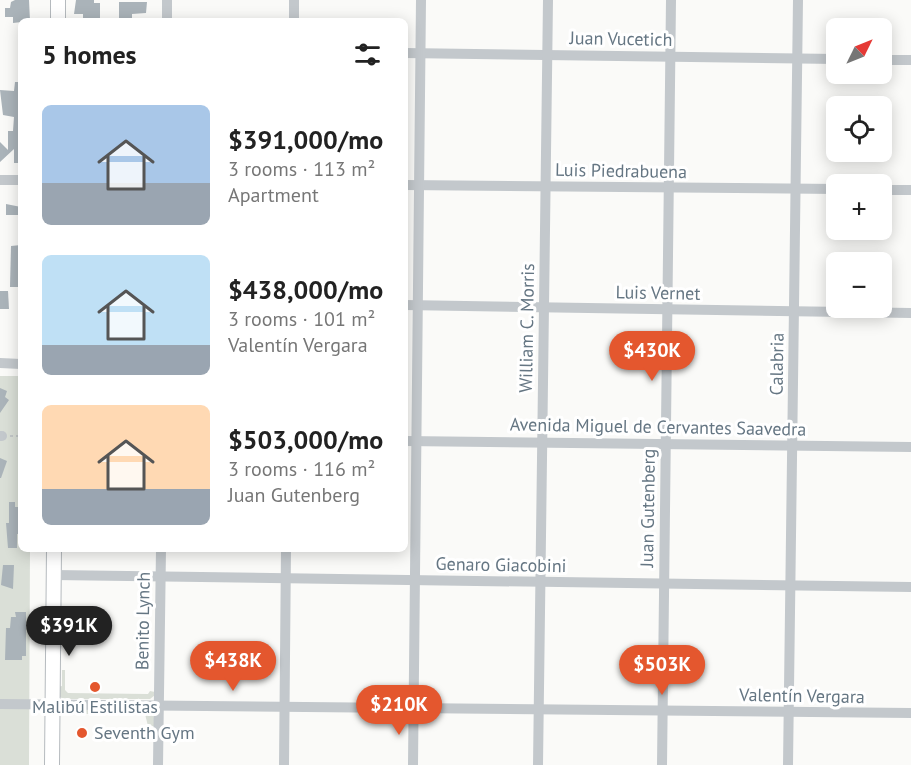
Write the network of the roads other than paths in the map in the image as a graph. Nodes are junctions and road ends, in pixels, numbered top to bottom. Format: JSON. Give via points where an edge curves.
{"nodes":[{"id":1,"x":49,"y":0,"type":"edge"},
{"id":2,"x":58,"y":0,"type":"edge"},
{"id":3,"x":167,"y":0,"type":"edge"},
{"id":4,"x":294,"y":0,"type":"edge"},
{"id":5,"x":421,"y":0,"type":"edge"},
{"id":6,"x":548,"y":0,"type":"edge"},
{"id":7,"x":671,"y":0,"type":"edge"},
{"id":8,"x":798,"y":0,"type":"edge"},
{"id":9,"x":49,"y":18,"type":"edge"},
{"id":10,"x":58,"y":18,"type":"edge"},
{"id":11,"x":167,"y":18,"type":"edge"},
{"id":12,"x":294,"y":18,"type":"edge"},
{"id":13,"x":408,"y":53,"type":"edge"},
{"id":14,"x":421,"y":53,"type":"junction"},
{"id":15,"x":547,"y":55,"type":"junction"},
{"id":16,"x":670,"y":57,"type":"junction"},
{"id":17,"x":797,"y":58,"type":"junction"},
{"id":18,"x":826,"y":59,"type":"edge"},
{"id":19,"x":892,"y":60,"type":"edge"},
{"id":20,"x":911,"y":60,"type":"edge"},
{"id":21,"x":0,"y":180,"type":"edge"},
{"id":22,"x":18,"y":180,"type":"edge"},
{"id":23,"x":408,"y":185,"type":"edge"},
{"id":24,"x":419,"y":185,"type":"junction"},
{"id":25,"x":545,"y":186,"type":"junction"},
{"id":26,"x":669,"y":188,"type":"junction"},
{"id":27,"x":795,"y":189,"type":"junction"},
{"id":28,"x":826,"y":189,"type":"edge"},
{"id":29,"x":892,"y":190,"type":"edge"},
{"id":30,"x":911,"y":190,"type":"edge"},
{"id":31,"x":408,"y":305,"type":"edge"},
{"id":32,"x":418,"y":305,"type":"junction"},
{"id":33,"x":544,"y":307,"type":"junction"},
{"id":34,"x":667,"y":309,"type":"junction"},
{"id":35,"x":794,"y":311,"type":"junction"},
{"id":36,"x":911,"y":313,"type":"edge"},
{"id":37,"x":0,"y":363,"type":"edge"},
{"id":38,"x":18,"y":363,"type":"edge"},
{"id":39,"x":408,"y":441,"type":"edge"},
{"id":40,"x":417,"y":441,"type":"junction"},
{"id":41,"x":542,"y":442,"type":"junction"},
{"id":42,"x":666,"y":444,"type":"junction"},
{"id":43,"x":792,"y":445,"type":"junction"},
{"id":44,"x":911,"y":447,"type":"edge"},
{"id":45,"x":46,"y":552,"type":"edge"},
{"id":46,"x":54,"y":552,"type":"edge"},
{"id":47,"x":161,"y":552,"type":"edge"},
{"id":48,"x":286,"y":552,"type":"edge"},
{"id":49,"x":54,"y":575,"type":"junction"},
{"id":50,"x":160,"y":577,"type":"junction"},
{"id":51,"x":286,"y":579,"type":"junction"},
{"id":52,"x":415,"y":580,"type":"junction"},
{"id":53,"x":540,"y":582,"type":"junction"},
{"id":54,"x":664,"y":584,"type":"junction"},
{"id":55,"x":790,"y":585,"type":"junction"},
{"id":56,"x":911,"y":587,"type":"edge"},
{"id":57,"x":0,"y":704,"type":"edge"},
{"id":58,"x":49,"y":705,"type":"junction"},
{"id":59,"x":159,"y":706,"type":"junction"},
{"id":60,"x":285,"y":707,"type":"junction"},
{"id":61,"x":414,"y":708,"type":"junction"},
{"id":62,"x":539,"y":709,"type":"junction"},
{"id":63,"x":663,"y":710,"type":"junction"},
{"id":64,"x":789,"y":712,"type":"junction"},
{"id":65,"x":911,"y":713,"type":"edge"},
{"id":66,"x":44,"y":765,"type":"edge"},
{"id":67,"x":52,"y":765,"type":"edge"},
{"id":68,"x":158,"y":765,"type":"edge"},
{"id":69,"x":284,"y":765,"type":"edge"},
{"id":70,"x":413,"y":765,"type":"edge"},
{"id":71,"x":538,"y":765,"type":"edge"},
{"id":72,"x":662,"y":765,"type":"edge"},
{"id":73,"x":788,"y":765,"type":"edge"}],
"edges":[{"from":1,"to":9,"type":"main road"},
{"from":2,"to":10,"type":"main road"},
{"from":3,"to":11,"type":"street"},
{"from":4,"to":12,"type":"street"},
{"from":5,"to":14,"type":"street"},
{"from":6,"to":15,"type":"street","name":"William C. Morris"},
{"from":7,"to":16,"type":"street","name":"Juan Gutenberg"},
{"from":8,"to":17,"type":"street","name":"Calabria"},
{"from":13,"to":14,"type":"street","name":"Juan Vucetich"},
{"from":14,"to":15,"type":"street","name":"Juan Vucetich"},
{"from":14,"to":24,"type":"street"},
{"from":15,"to":16,"type":"street","name":"Juan Vucetich"},
{"from":15,"to":25,"type":"street","name":"William C. Morris"},
{"from":16,"to":17,"type":"street","name":"Juan Vucetich"},
{"from":16,"to":26,"type":"street","name":"Juan Gutenberg"},
{"from":17,"to":18,"type":"street","name":"Juan Vucetich"},
{"from":17,"to":27,"type":"street","name":"Calabria"},
{"from":19,"to":20,"type":"street"},
{"from":21,"to":22,"type":"street"},
{"from":23,"to":24,"type":"street","name":"Luis Piedrabuena"},
{"from":24,"to":25,"type":"street","name":"Luis Piedrabuena"},
{"from":24,"to":32,"type":"street"},
{"from":25,"to":26,"type":"street","name":"Luis Piedrabuena"},
{"from":25,"to":33,"type":"street","name":"William C. Morris"},
{"from":26,"to":27,"type":"street","name":"Luis Piedrabuena"},
{"from":26,"to":34,"type":"street","name":"Juan Gutenberg"},
{"from":27,"to":28,"type":"street","name":"Luis Piedrabuena"},
{"from":27,"to":35,"type":"street","name":"Calabria"},
{"from":29,"to":30,"type":"street"},
{"from":31,"to":32,"type":"street","name":"Luis Vernet"},
{"from":32,"to":33,"type":"street","name":"Luis Vernet"},
{"from":32,"to":40,"type":"street"},
{"from":33,"to":34,"type":"street","name":"Luis Vernet"},
{"from":33,"to":41,"type":"street","name":"William C. Morris"},
{"from":34,"to":35,"type":"street","name":"Luis Vernet"},
{"from":34,"to":42,"type":"street","name":"Juan Gutenberg"},
{"from":35,"to":36,"type":"street","name":"Luis Vernet"},
{"from":35,"to":43,"type":"street","name":"Calabria"},
{"from":37,"to":38,"type":"street"},
{"from":39,"to":40,"type":"street","name":"Avenida Miguel de Cervantes Saavedra"},
{"from":40,"to":41,"type":"street","name":"Avenida Miguel de Cervantes Saavedra"},
{"from":40,"to":52,"type":"street"},
{"from":41,"to":42,"type":"street","name":"Avenida Miguel de Cervantes Saavedra"},
{"from":41,"to":53,"type":"street","name":"William C. Morris"},
{"from":42,"to":43,"type":"street","name":"Avenida Miguel de Cervantes Saavedra"},
{"from":42,"to":54,"type":"street","name":"Juan Gutenberg"},
{"from":43,"to":44,"type":"street","name":"Avenida Miguel de Cervantes Saavedra"},
{"from":43,"to":55,"type":"street","name":"Calabria"},
{"from":45,"to":58,"type":"main road"},
{"from":46,"to":49,"type":"main road"},
{"from":47,"to":50,"type":"street","name":"Benito Lynch"},
{"from":48,"to":51,"type":"street"},
{"from":49,"to":50,"type":"street","name":"Genaro Giacobini"},
{"from":49,"to":58,"type":"main road"},
{"from":50,"to":51,"type":"street","name":"Genaro Giacobini"},
{"from":50,"to":59,"type":"street","name":"Benito Lynch"},
{"from":51,"to":52,"type":"street","name":"Genaro Giacobini"},
{"from":51,"to":60,"type":"street"},
{"from":52,"to":53,"type":"street","name":"Genaro Giacobini"},
{"from":52,"to":61,"type":"street"},
{"from":53,"to":54,"type":"street","name":"Genaro Giacobini"},
{"from":53,"to":62,"type":"street","name":"William C. Morris"},
{"from":54,"to":55,"type":"street","name":"Genaro Giacobini"},
{"from":54,"to":63,"type":"street","name":"Juan Gutenberg"},
{"from":55,"to":56,"type":"street","name":"Genaro Giacobini"},
{"from":55,"to":64,"type":"street","name":"Calabria"},
{"from":57,"to":58,"type":"street","name":"Valentín Vergara"},
{"from":58,"to":59,"type":"street","name":"Valentín Vergara"},
{"from":58,"to":66,"type":"main road"},
{"from":58,"to":67,"type":"main road"},
{"from":59,"to":60,"type":"street","name":"Valentín Vergara"},
{"from":59,"to":68,"type":"street","name":"Benito Lynch"},
{"from":60,"to":61,"type":"street","name":"Valentín Vergara"},
{"from":60,"to":69,"type":"street"},
{"from":61,"to":62,"type":"street","name":"Valentín Vergara"},
{"from":61,"to":70,"type":"street"},
{"from":62,"to":63,"type":"street","name":"Valentín Vergara"},
{"from":62,"to":71,"type":"street","name":"William C. Morris"},
{"from":63,"to":64,"type":"street","name":"Valentín Vergara"},
{"from":63,"to":72,"type":"street","name":"Juan Gutenberg"},
{"from":64,"to":65,"type":"street","name":"Valentín Vergara"},
{"from":64,"to":73,"type":"street","name":"Calabria"}]}
